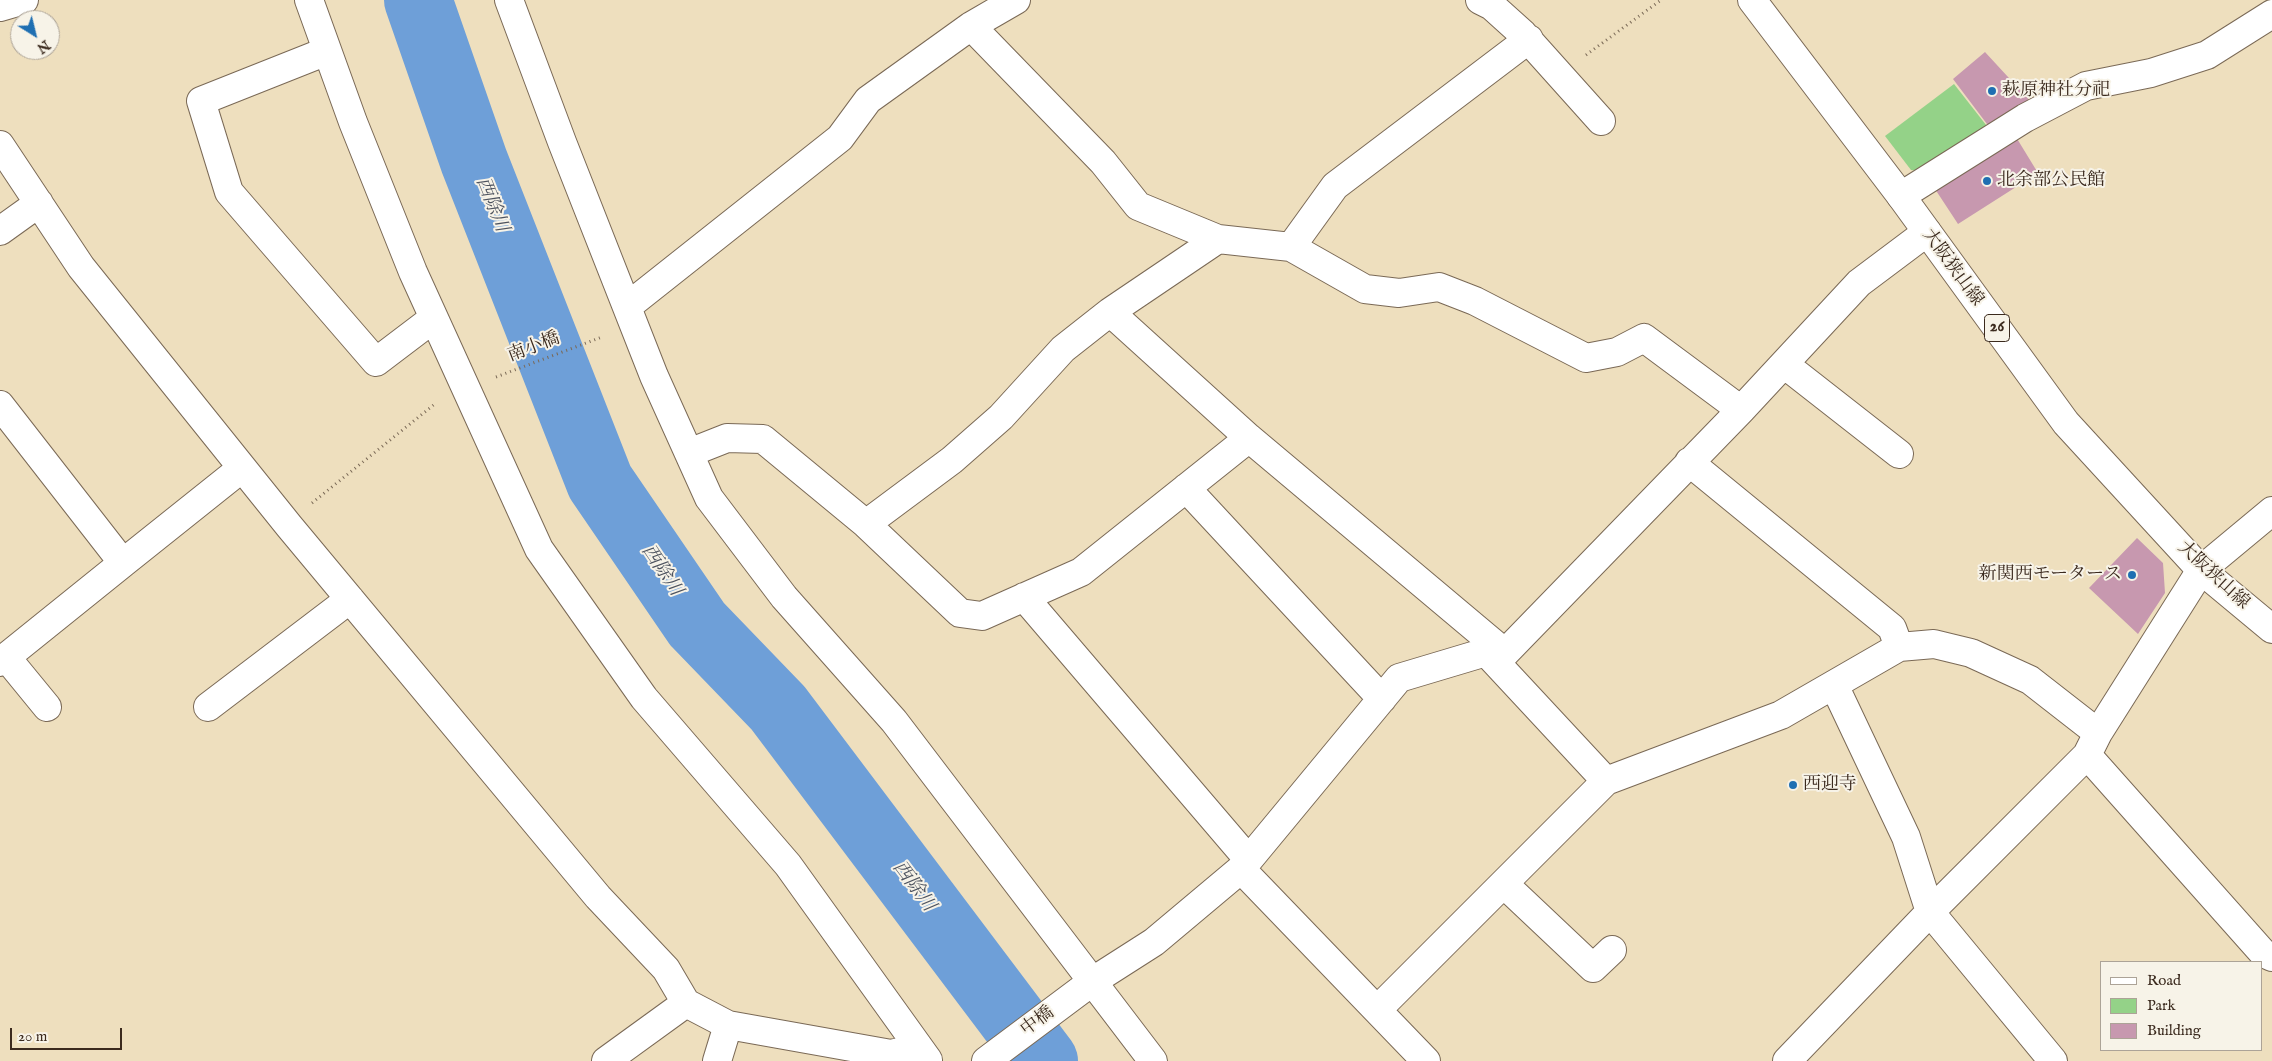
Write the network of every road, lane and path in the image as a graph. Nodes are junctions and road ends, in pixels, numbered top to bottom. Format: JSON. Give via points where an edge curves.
{"nodes":[{"id":1,"x":24,"y":0,"type":"edge"},
{"id":2,"x":310,"y":0,"type":"edge"},
{"id":3,"x":508,"y":0,"type":"edge"},
{"id":4,"x":1016,"y":0,"type":"edge"},
{"id":5,"x":1480,"y":0,"type":"edge"},
{"id":6,"x":1661,"y":0,"type":"edge"},
{"id":7,"x":1752,"y":0,"type":"edge"},
{"id":8,"x":0,"y":8,"type":"edge"},
{"id":9,"x":2272,"y":14,"type":"edge"},
{"id":10,"x":971,"y":26,"type":"junction"},
{"id":11,"x":1529,"y":40,"type":"junction"},
{"id":12,"x":328,"y":51,"type":"junction"},
{"id":13,"x":1560,"y":75,"type":"junction"},
{"id":14,"x":1600,"y":121,"type":"dead end"},
{"id":15,"x":0,"y":145,"type":"edge"},
{"id":16,"x":1901,"y":196,"type":"junction"},
{"id":17,"x":39,"y":203,"type":"junction"},
{"id":18,"x":0,"y":231,"type":"edge"},
{"id":19,"x":1926,"y":232,"type":"junction"},
{"id":20,"x":1218,"y":239,"type":"junction"},
{"id":21,"x":1291,"y":247,"type":"junction"},
{"id":22,"x":628,"y":306,"type":"junction"},
{"id":23,"x":1110,"y":312,"type":"junction"},
{"id":24,"x":434,"y":318,"type":"junction"},
{"id":25,"x":604,"y":336,"type":"dead end"},
{"id":26,"x":1784,"y":364,"type":"junction"},
{"id":27,"x":464,"y":385,"type":"junction"},
{"id":28,"x":0,"y":405,"type":"edge"},
{"id":29,"x":1741,"y":410,"type":"junction"},
{"id":30,"x":1249,"y":438,"type":"junction"},
{"id":31,"x":689,"y":453,"type":"junction"},
{"id":32,"x":1899,"y":454,"type":"dead end"},
{"id":33,"x":1689,"y":462,"type":"junction"},
{"id":34,"x":242,"y":468,"type":"junction"},
{"id":35,"x":1186,"y":488,"type":"junction"},
{"id":36,"x":2272,"y":511,"type":"edge"},
{"id":37,"x":866,"y":524,"type":"junction"},
{"id":38,"x":289,"y":526,"type":"junction"},
{"id":39,"x":123,"y":563,"type":"junction"},
{"id":40,"x":2201,"y":570,"type":"junction"},
{"id":41,"x":1024,"y":597,"type":"junction"},
{"id":42,"x":350,"y":599,"type":"junction"},
{"id":43,"x":2272,"y":629,"type":"edge"},
{"id":44,"x":1899,"y":647,"type":"junction"},
{"id":45,"x":1495,"y":652,"type":"junction"},
{"id":46,"x":3,"y":660,"type":"edge"},
{"id":47,"x":1834,"y":685,"type":"junction"},
{"id":48,"x":1382,"y":699,"type":"junction"},
{"id":49,"x":47,"y":707,"type":"dead end"},
{"id":50,"x":208,"y":707,"type":"dead end"},
{"id":51,"x":2092,"y":744,"type":"junction"},
{"id":52,"x":1606,"y":781,"type":"junction"},
{"id":53,"x":1244,"y":864,"type":"junction"},
{"id":54,"x":1504,"y":884,"type":"junction"},
{"id":55,"x":1930,"y":912,"type":"junction"},
{"id":56,"x":1612,"y":950,"type":"dead end"},
{"id":57,"x":2272,"y":957,"type":"edge"},
{"id":58,"x":1092,"y":982,"type":"junction"},
{"id":59,"x":686,"y":1003,"type":"junction"},
{"id":60,"x":1377,"y":1010,"type":"junction"},
{"id":61,"x":728,"y":1024,"type":"junction"},
{"id":62,"x":923,"y":1054,"type":"edge"},
{"id":63,"x":865,"y":1055,"type":"edge"},
{"id":64,"x":606,"y":1061,"type":"edge"},
{"id":65,"x":717,"y":1061,"type":"edge"},
{"id":66,"x":986,"y":1061,"type":"edge"},
{"id":67,"x":1153,"y":1061,"type":"edge"},
{"id":68,"x":1426,"y":1061,"type":"edge"},
{"id":69,"x":1787,"y":1061,"type":"edge"},
{"id":70,"x":2053,"y":1061,"type":"edge"}],
"edges":[{"from":1,"to":8,"type":"street"},
{"from":2,"to":12,"type":"street"},
{"from":3,"to":22,"type":"street"},
{"from":4,"to":10,"type":"street"},
{"from":5,"to":11,"type":"street","via":[[1492,6]]},
{"from":6,"to":13,"type":"path"},
{"from":7,"to":16,"type":"street","name":"大阪狭山線","number":"26"},
{"from":9,"to":16,"type":"street","via":[[2206,55],[2151,73],[2086,86],[2024,118]]},
{"from":10,"to":20,"type":"street","via":[[1103,162],[1138,206]]},
{"from":10,"to":22,"type":"street","via":[[868,100],[840,138]]},
{"from":11,"to":13,"type":"street"},
{"from":11,"to":21,"type":"street","via":[[1335,186]]},
{"from":12,"to":24,"type":"street","via":[[360,140]]},
{"from":12,"to":24,"type":"street","via":[[201,101],[229,192],[376,362]]},
{"from":13,"to":14,"type":"street"},
{"from":15,"to":17,"type":"street"},
{"from":16,"to":19,"type":"street","name":"大阪狭山線","number":"26"},
{"from":17,"to":18,"type":"street"},
{"from":17,"to":34,"type":"street","via":[[81,267]]},
{"from":19,"to":26,"type":"street","via":[[1859,283]]},
{"from":19,"to":40,"type":"street","name":"大阪狭山線","number":"26","via":[[2066,423]]},
{"from":20,"to":21,"type":"street"},
{"from":20,"to":23,"type":"street"},
{"from":21,"to":29,"type":"street","via":[[1365,289],[1399,293],[1439,287],[1475,301],[1586,358],[1616,352],[1644,338]]},
{"from":22,"to":31,"type":"street","via":[[654,376]]},
{"from":23,"to":30,"type":"street"},
{"from":23,"to":37,"type":"street","via":[[1063,349],[1001,417],[952,460]]},
{"from":24,"to":27,"type":"street"},
{"from":25,"to":27,"type":"path","name":"南小橋"},
{"from":26,"to":29,"type":"street"},
{"from":26,"to":32,"type":"street"},
{"from":27,"to":38,"type":"path","name":"南小橋","via":[[306,508]]},
{"from":27,"to":62,"type":"street","via":[[539,549],[644,698],[788,865]]},
{"from":28,"to":39,"type":"street"},
{"from":29,"to":33,"type":"street"},
{"from":30,"to":35,"type":"street"},
{"from":30,"to":45,"type":"street"},
{"from":31,"to":37,"type":"street","via":[[727,438],[763,439]]},
{"from":31,"to":58,"type":"street","via":[[709,498],[784,597],[894,721]]},
{"from":33,"to":44,"type":"street","via":[[1892,628]]},
{"from":33,"to":45,"type":"street"},
{"from":34,"to":38,"type":"street"},
{"from":34,"to":39,"type":"street"},
{"from":35,"to":41,"type":"street","via":[[1081,572]]},
{"from":35,"to":48,"type":"street"},
{"from":36,"to":40,"type":"street"},
{"from":37,"to":41,"type":"street","via":[[960,614],[982,616]]},
{"from":38,"to":42,"type":"street"},
{"from":39,"to":46,"type":"street"},
{"from":40,"to":43,"type":"street","name":"大阪狭山線","number":"26"},
{"from":40,"to":51,"type":"street"},
{"from":41,"to":53,"type":"street"},
{"from":42,"to":50,"type":"street"},
{"from":42,"to":59,"type":"street","via":[[598,897],[666,969]]},
{"from":44,"to":47,"type":"street"},
{"from":44,"to":51,"type":"street","via":[[1934,644],[1971,653],[2030,680]]},
{"from":45,"to":48,"type":"street","name":"中橋","via":[[1399,678]]},
{"from":45,"to":52,"type":"street"},
{"from":46,"to":49,"type":"street"},
{"from":47,"to":52,"type":"street","via":[[1781,715]]},
{"from":47,"to":55,"type":"street","via":[[1906,837]]},
{"from":48,"to":53,"type":"street","name":"中橋"},
{"from":51,"to":55,"type":"street"},
{"from":51,"to":57,"type":"street","via":[[2263,953]]},
{"from":52,"to":54,"type":"street"},
{"from":53,"to":58,"type":"street","name":"中橋","via":[[1154,942]]},
{"from":53,"to":60,"type":"street"},
{"from":54,"to":56,"type":"street","via":[[1593,968]]},
{"from":54,"to":60,"type":"street"},
{"from":55,"to":69,"type":"street"},
{"from":55,"to":70,"type":"street"},
{"from":58,"to":66,"type":"street","name":"中橋"},
{"from":58,"to":67,"type":"street"},
{"from":59,"to":61,"type":"street"},
{"from":59,"to":64,"type":"street"},
{"from":60,"to":68,"type":"street"},
{"from":61,"to":63,"type":"street"},
{"from":61,"to":65,"type":"street"},
{"from":62,"to":63,"type":"street"}]}
